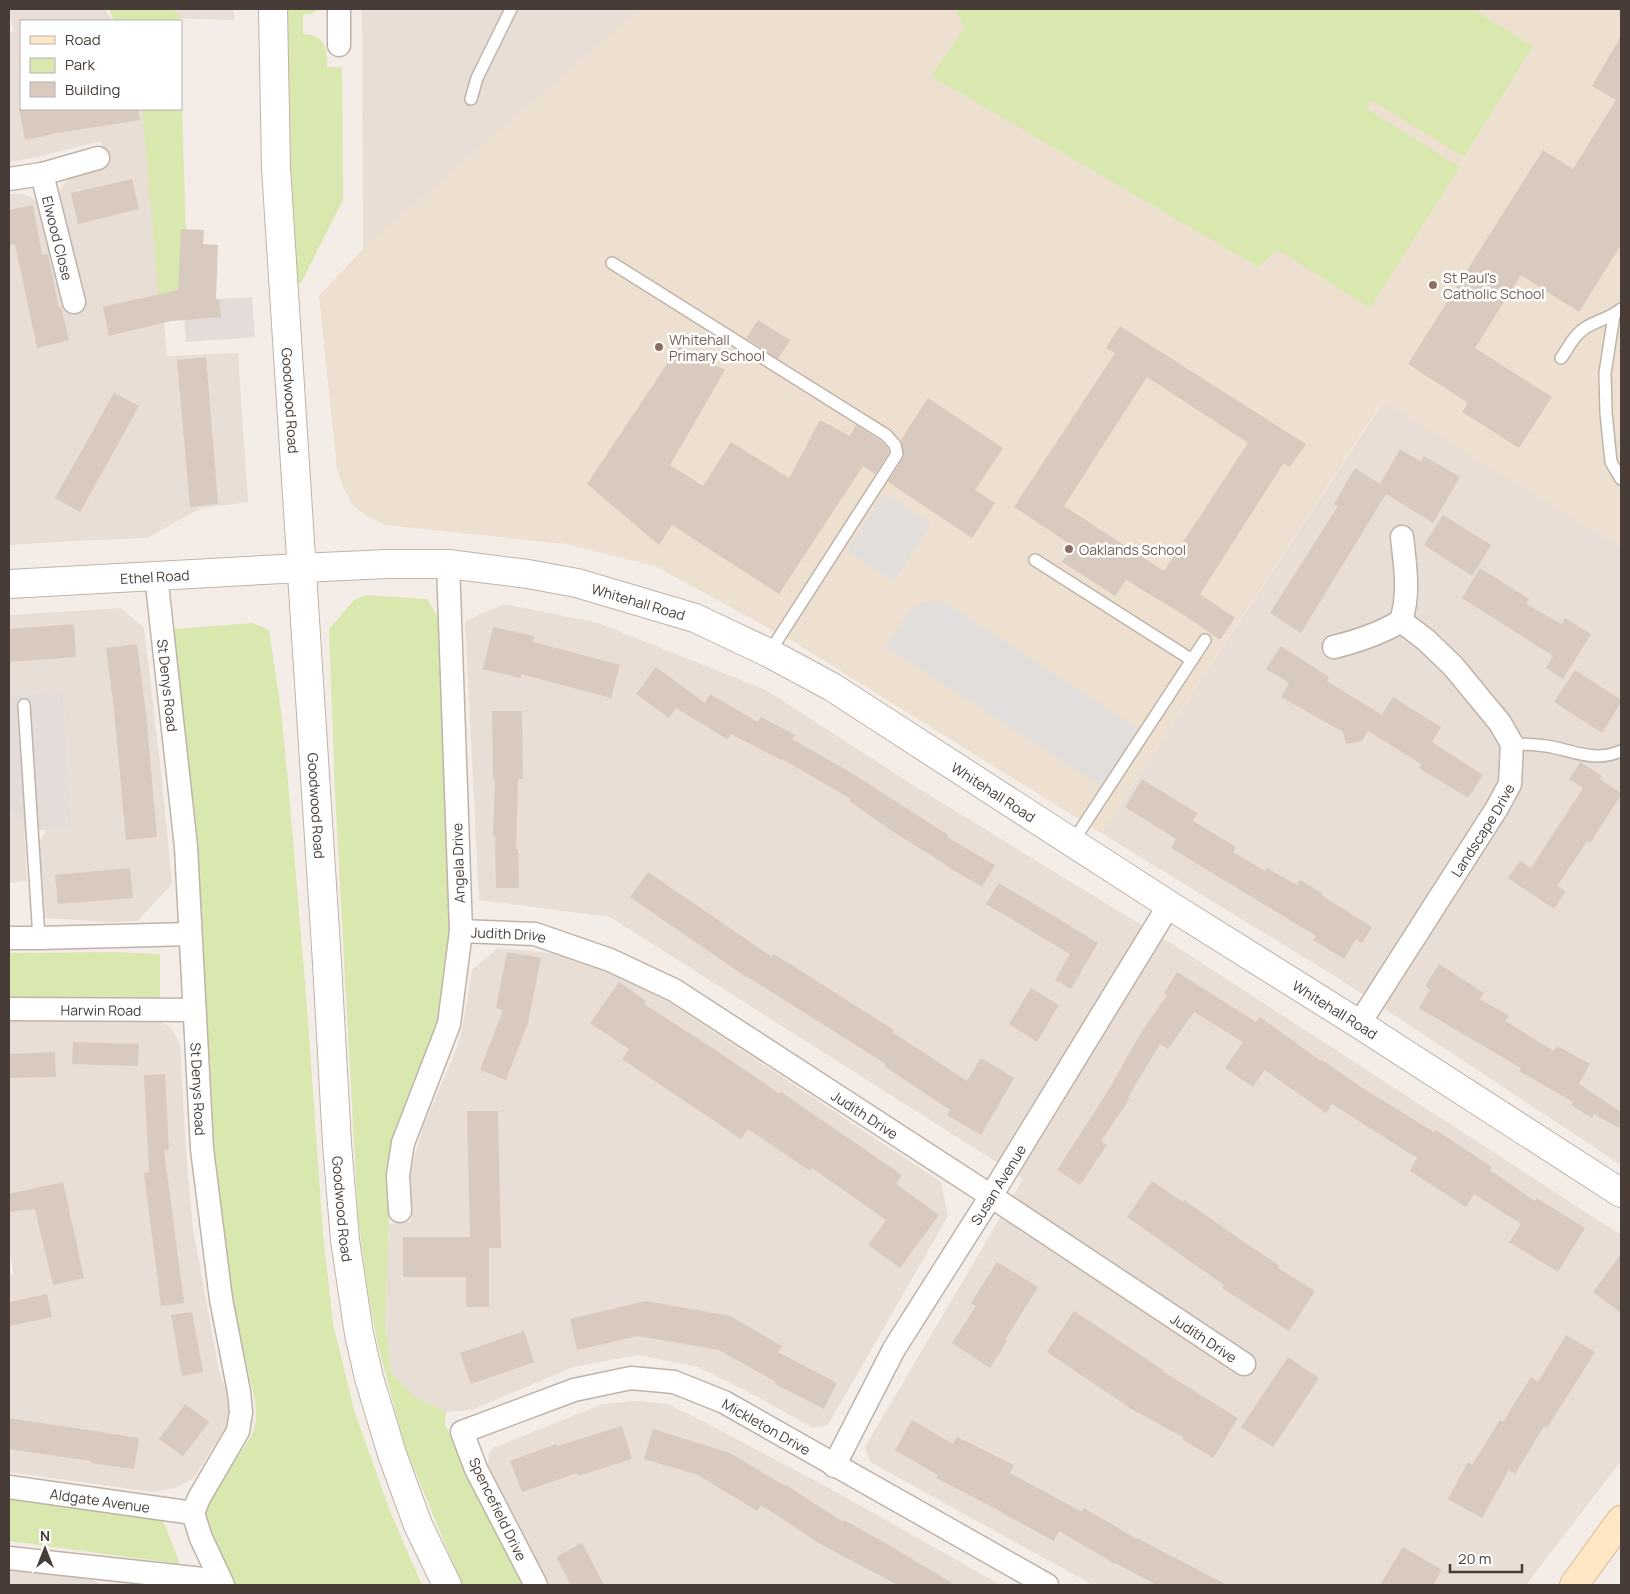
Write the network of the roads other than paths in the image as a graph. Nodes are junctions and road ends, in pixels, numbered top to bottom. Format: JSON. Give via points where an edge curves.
{"nodes":[{"id":1,"x":273,"y":9,"type":"edge"},
{"id":2,"x":339,"y":9,"type":"edge"},
{"id":3,"x":511,"y":9,"type":"edge"},
{"id":4,"x":339,"y":45,"type":"dead end"},
{"id":5,"x":471,"y":99,"type":"dead end"},
{"id":6,"x":98,"y":158,"type":"dead end"},
{"id":7,"x":42,"y":174,"type":"junction"},
{"id":8,"x":9,"y":179,"type":"edge"},
{"id":9,"x":612,"y":263,"type":"dead end"},
{"id":10,"x":74,"y":302,"type":"dead end"},
{"id":11,"x":1618,"y":312,"type":"edge"},
{"id":12,"x":1561,"y":358,"type":"dead end"},
{"id":13,"x":1621,"y":479,"type":"edge"},
{"id":14,"x":1402,"y":537,"type":"dead end"},
{"id":15,"x":1035,"y":560,"type":"dead end"},
{"id":16,"x":448,"y":564,"type":"junction"},
{"id":17,"x":301,"y":568,"type":"junction"},
{"id":18,"x":156,"y":575,"type":"junction"},
{"id":19,"x":9,"y":584,"type":"edge"},
{"id":20,"x":1401,"y":621,"type":"junction"},
{"id":21,"x":1205,"y":640,"type":"dead end"},
{"id":22,"x":1334,"y":647,"type":"dead end"},
{"id":23,"x":769,"y":653,"type":"junction"},
{"id":24,"x":1192,"y":660,"type":"junction"},
{"id":25,"x":24,"y":705,"type":"dead end"},
{"id":26,"x":1512,"y":744,"type":"junction"},
{"id":27,"x":1621,"y":751,"type":"edge"},
{"id":28,"x":1072,"y":843,"type":"junction"},
{"id":29,"x":1169,"y":905,"type":"junction"},
{"id":30,"x":461,"y":931,"type":"junction"},
{"id":31,"x":190,"y":934,"type":"junction"},
{"id":32,"x":9,"y":938,"type":"edge"},
{"id":33,"x":39,"y":938,"type":"junction"},
{"id":34,"x":9,"y":1009,"type":"edge"},
{"id":35,"x":194,"y":1010,"type":"junction"},
{"id":36,"x":1359,"y":1024,"type":"junction"},
{"id":37,"x":1621,"y":1193,"type":"edge"},
{"id":38,"x":991,"y":1196,"type":"junction"},
{"id":39,"x":400,"y":1211,"type":"dead end"},
{"id":40,"x":1244,"y":1364,"type":"dead end"},
{"id":41,"x":462,"y":1432,"type":"joint"},
{"id":42,"x":834,"y":1466,"type":"junction"},
{"id":43,"x":9,"y":1486,"type":"edge"},
{"id":44,"x":194,"y":1513,"type":"junction"},
{"id":45,"x":1621,"y":1520,"type":"edge"},
{"id":46,"x":9,"y":1558,"type":"edge"},
{"id":47,"x":222,"y":1583,"type":"edge"},
{"id":48,"x":447,"y":1585,"type":"edge"},
{"id":49,"x":536,"y":1585,"type":"edge"},
{"id":50,"x":1046,"y":1585,"type":"edge"},
{"id":51,"x":1574,"y":1585,"type":"edge"}],
"edges":[{"from":1,"to":17,"type":"street","name":"Goodwood Road","via":[[276,168]]},
{"from":2,"to":4,"type":"street"},
{"from":3,"to":5,"type":"lane","via":[[476,78]]},
{"from":6,"to":7,"type":"street"},
{"from":7,"to":8,"type":"street"},
{"from":7,"to":10,"type":"street","name":"Elwood Close"},
{"from":9,"to":23,"type":"lane","via":[[886,435],[895,445],[896,454]]},
{"from":11,"to":12,"type":"lane","via":[[1579,332]]},
{"from":11,"to":13,"type":"lane","via":[[1605,374],[1611,462]]},
{"from":14,"to":20,"type":"street","via":[[1407,581]]},
{"from":15,"to":24,"type":"lane"},
{"from":16,"to":17,"type":"street","name":"Whitehall Road"},
{"from":16,"to":23,"type":"street","name":"Whitehall Road","via":[[577,583],[695,618]]},
{"from":16,"to":30,"type":"street","name":"Angela Drive"},
{"from":17,"to":18,"type":"street","name":"Ethel Road"},
{"from":17,"to":48,"type":"street","name":"Goodwood Road","via":[[345,1240],[369,1378],[418,1525]]},
{"from":18,"to":19,"type":"street","name":"Ethel Road"},
{"from":18,"to":31,"type":"street","name":"St Denys Road","via":[[186,847]]},
{"from":20,"to":22,"type":"street","via":[[1365,639]]},
{"from":20,"to":26,"type":"street","via":[[1453,666],[1500,722]]},
{"from":21,"to":24,"type":"lane"},
{"from":23,"to":28,"type":"street","name":"Whitehall Road","via":[[832,687]]},
{"from":24,"to":28,"type":"lane"},
{"from":25,"to":33,"type":"lane"},
{"from":26,"to":27,"type":"lane","via":[[1538,744],[1590,756]]},
{"from":26,"to":36,"type":"street","name":"Landscape Drive","via":[[1510,784],[1497,808]]},
{"from":28,"to":29,"type":"street","name":"Whitehall Road"},
{"from":29,"to":36,"type":"street","name":"Whitehall Road"},
{"from":29,"to":38,"type":"street","name":"Susan Avenue"},
{"from":30,"to":38,"type":"street","name":"Judith Drive","via":[[535,934],[610,960],[674,990]]},
{"from":30,"to":39,"type":"street","name":"Angela Drive","via":[[449,1024],[403,1142],[398,1174]]},
{"from":31,"to":33,"type":"street"},
{"from":31,"to":35,"type":"street","name":"St Denys Road"},
{"from":32,"to":33,"type":"street"},
{"from":34,"to":35,"type":"street","name":"Harwin Road"},
{"from":35,"to":44,"type":"street","name":"St Denys Road","via":[[202,1149],[221,1300],[241,1412],[238,1431],[199,1498]]},
{"from":36,"to":37,"type":"street","name":"Whitehall Road"},
{"from":38,"to":40,"type":"street","name":"Judith Drive"},
{"from":38,"to":42,"type":"street","name":"Susan Avenue","via":[[894,1350]]},
{"from":41,"to":42,"type":"street","name":"Mickleton Drive","via":[[574,1390],[631,1378],[674,1382],[724,1402]]},
{"from":41,"to":49,"type":"street","name":"Spencefield Drive","via":[[476,1469]]},
{"from":42,"to":50,"type":"street","name":"Mickleton Drive"},
{"from":43,"to":44,"type":"street","name":"Aldgate Avenue"},
{"from":44,"to":47,"type":"street","via":[[200,1538]]},
{"from":45,"to":51,"type":"main road"},
{"from":46,"to":47,"type":"street"}]}
